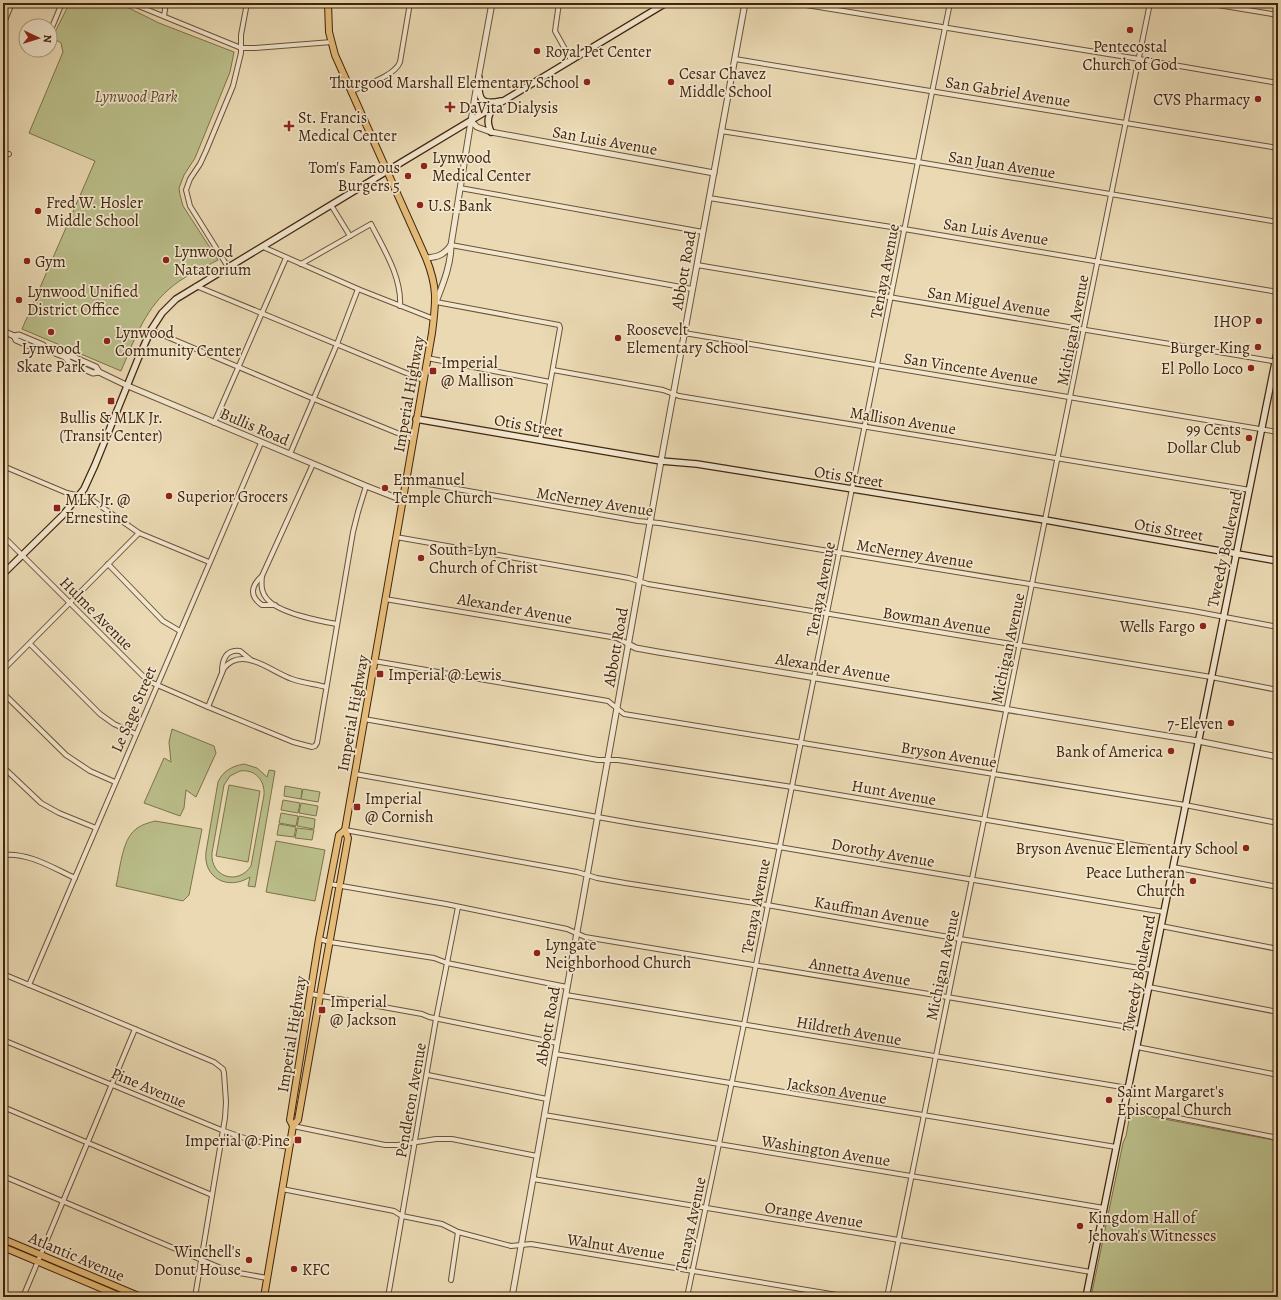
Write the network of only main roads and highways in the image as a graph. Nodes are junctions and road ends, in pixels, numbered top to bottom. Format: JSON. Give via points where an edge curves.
{"nodes":[{"id":1,"x":328,"y":3,"type":"edge"},
{"id":2,"x":666,"y":3,"type":"edge"},
{"id":3,"x":479,"y":78,"type":"road end"},
{"id":4,"x":505,"y":100,"type":"junction"},
{"id":5,"x":493,"y":108,"type":"junction"},
{"id":6,"x":491,"y":132,"type":"road end"},
{"id":7,"x":387,"y":171,"type":"junction"},
{"id":8,"x":1278,"y":348,"type":"edge"},
{"id":9,"x":1277,"y":362,"type":"edge"},
{"id":10,"x":416,"y":419,"type":"junction"},
{"id":11,"x":1236,"y":554,"type":"junction"},
{"id":12,"x":1278,"y":561,"type":"edge"},
{"id":13,"x":3,"y":574,"type":"edge"},
{"id":14,"x":345,"y":830,"type":"junction"},
{"id":15,"x":293,"y":1126,"type":"junction"},
{"id":16,"x":3,"y":1240,"type":"edge"},
{"id":17,"x":3,"y":1247,"type":"edge"},
{"id":18,"x":39,"y":1258,"type":"junction"},
{"id":19,"x":122,"y":1297,"type":"edge"},
{"id":20,"x":141,"y":1297,"type":"edge"},
{"id":21,"x":264,"y":1297,"type":"edge"},
{"id":22,"x":1086,"y":1297,"type":"edge"}],
"edges":[{"from":1,"to":7,"type":"main road","name":"Imperial Highway","via":[[328,22],[335,55]]},
{"from":2,"to":4,"type":"main road"},
{"from":3,"to":4,"type":"main road","via":[[478,91],[483,101],[490,103]]},
{"from":4,"to":5,"type":"main road"},
{"from":5,"to":6,"type":"main road","via":[[488,120]]},
{"from":5,"to":7,"type":"main road"},
{"from":7,"to":10,"type":"main road","name":"Imperial Highway","via":[[434,282],[434,319]]},
{"from":7,"to":13,"type":"main road","via":[[196,286],[169,306],[152,330],[79,496]]},
{"from":8,"to":9,"type":"main road","name":"Tweedy Boulevard"},
{"from":9,"to":11,"type":"main road","name":"Tweedy Boulevard"},
{"from":10,"to":11,"type":"main road","name":"Otis Street","via":[[661,461],[697,464],[1045,520]]},
{"from":10,"to":14,"type":"main road","name":"Imperial Highway"},
{"from":11,"to":12,"type":"main road","name":"Otis Street"},
{"from":11,"to":22,"type":"main road","name":"Tweedy Boulevard"},
{"from":14,"to":15,"type":"main road","name":"Imperial Highway","via":[[348,838],[330,942],[298,1120]]},
{"from":14,"to":15,"type":"main road","name":"Imperial Highway","via":[[339,835],[319,939],[290,1120]]},
{"from":15,"to":21,"type":"main road","name":"Imperial Highway"},
{"from":16,"to":18,"type":"main road","name":"Atlantic Avenue"},
{"from":17,"to":18,"type":"main road","name":"Atlantic Avenue"},
{"from":18,"to":19,"type":"main road","name":"Atlantic Avenue"},
{"from":18,"to":20,"type":"main road","name":"Atlantic Avenue"}]}
